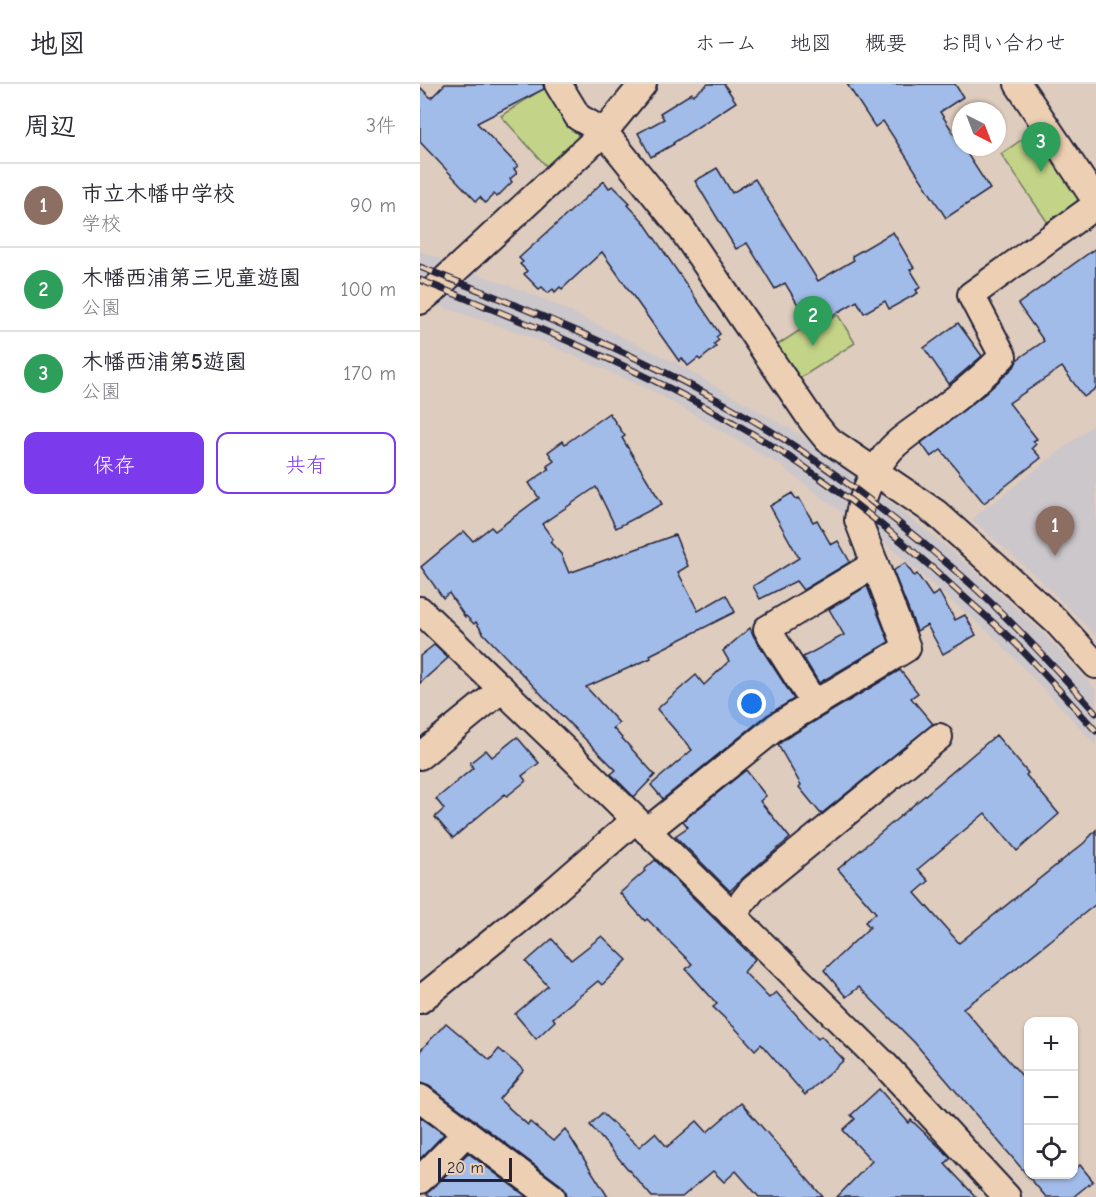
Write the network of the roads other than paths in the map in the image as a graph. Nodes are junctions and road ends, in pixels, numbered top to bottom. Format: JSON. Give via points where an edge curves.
{"nodes":[{"id":1,"x":558,"y":84,"type":"edge"},
{"id":2,"x":643,"y":84,"type":"edge"},
{"id":3,"x":1018,"y":84,"type":"edge"},
{"id":4,"x":604,"y":132,"type":"junction"},
{"id":5,"x":1096,"y":203,"type":"edge"},
{"id":6,"x":420,"y":301,"type":"edge"},
{"id":7,"x":874,"y":471,"type":"junction"},
{"id":8,"x":875,"y":564,"type":"junction"},
{"id":9,"x":420,"y":610,"type":"edge"},
{"id":10,"x":1096,"y":665,"type":"edge"},
{"id":11,"x":502,"y":689,"type":"junction"},
{"id":12,"x":814,"y":703,"type":"junction"},
{"id":13,"x":939,"y":737,"type":"dead end"},
{"id":14,"x":420,"y":756,"type":"edge"},
{"id":15,"x":641,"y":826,"type":"junction"},
{"id":16,"x":732,"y":915,"type":"junction"},
{"id":17,"x":420,"y":1000,"type":"edge"},
{"id":18,"x":420,"y":1098,"type":"edge"},
{"id":19,"x":466,"y":1133,"type":"junction"},
{"id":20,"x":420,"y":1179,"type":"edge"},
{"id":21,"x":552,"y":1197,"type":"edge"},
{"id":22,"x":1007,"y":1197,"type":"edge"}],
"edges":[{"from":1,"to":4,"type":"street","via":[[578,117]]},
{"from":2,"to":4,"type":"street"},
{"from":3,"to":5,"type":"street"},
{"from":4,"to":6,"type":"street"},
{"from":4,"to":7,"type":"street","via":[[679,225],[813,422],[827,439]]},
{"from":5,"to":7,"type":"street","via":[[971,296],[1002,356],[953,402],[892,448]]},
{"from":7,"to":8,"type":"street","via":[[858,520]]},
{"from":7,"to":10,"type":"street","via":[[936,513],[1056,621]]},
{"from":8,"to":12,"type":"street","via":[[907,648]]},
{"from":8,"to":12,"type":"street","via":[[767,629]]},
{"from":9,"to":11,"type":"street"},
{"from":11,"to":14,"type":"street"},
{"from":11,"to":15,"type":"street"},
{"from":12,"to":15,"type":"street"},
{"from":13,"to":16,"type":"street","via":[[753,889]]},
{"from":15,"to":16,"type":"street"},
{"from":15,"to":17,"type":"street"},
{"from":16,"to":22,"type":"street","via":[[885,1065]]},
{"from":18,"to":19,"type":"street"},
{"from":19,"to":20,"type":"street"},
{"from":19,"to":21,"type":"street"}]}
